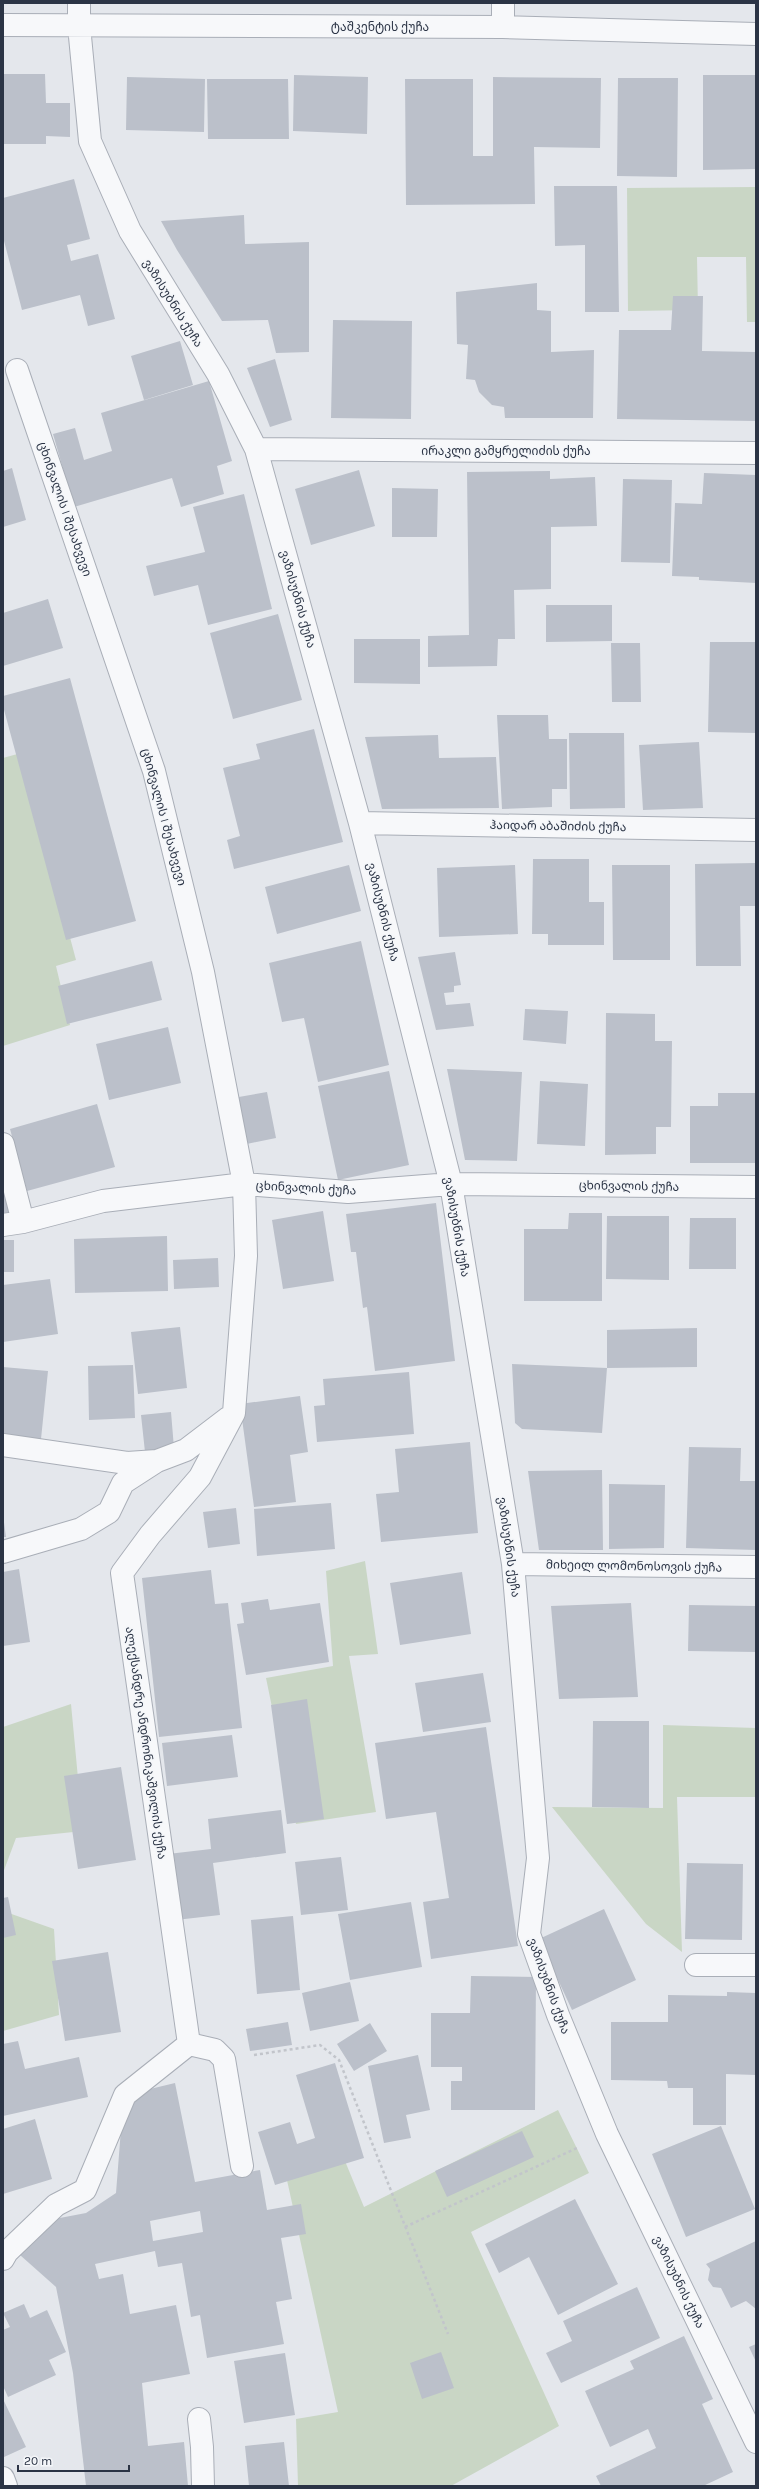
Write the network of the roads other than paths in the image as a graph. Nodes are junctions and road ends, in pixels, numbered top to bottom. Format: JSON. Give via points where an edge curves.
{"nodes":[{"id":1,"x":79,"y":3,"type":"edge"},
{"id":2,"x":503,"y":3,"type":"edge"},
{"id":3,"x":3,"y":25,"type":"edge"},
{"id":4,"x":79,"y":26,"type":"junction"},
{"id":5,"x":503,"y":27,"type":"junction"},
{"id":6,"x":756,"y":34,"type":"edge"},
{"id":7,"x":17,"y":370,"type":"dead end"},
{"id":8,"x":256,"y":449,"type":"junction"},
{"id":9,"x":756,"y":453,"type":"edge"},
{"id":10,"x":360,"y":823,"type":"junction"},
{"id":11,"x":756,"y":830,"type":"edge"},
{"id":12,"x":3,"y":1144,"type":"edge"},
{"id":13,"x":244,"y":1184,"type":"junction"},
{"id":14,"x":451,"y":1184,"type":"junction"},
{"id":15,"x":756,"y":1187,"type":"edge"},
{"id":16,"x":13,"y":1223,"type":"edge"},
{"id":17,"x":234,"y":1413,"type":"junction"},
{"id":18,"x":3,"y":1445,"type":"edge"},
{"id":19,"x":157,"y":1461,"type":"junction"},
{"id":20,"x":3,"y":1552,"type":"edge"},
{"id":21,"x":513,"y":1564,"type":"junction"},
{"id":22,"x":756,"y":1567,"type":"edge"},
{"id":23,"x":696,"y":1965,"type":"dead end"},
{"id":24,"x":756,"y":1965,"type":"edge"},
{"id":25,"x":189,"y":2044,"type":"junction"},
{"id":26,"x":242,"y":2166,"type":"dead end"},
{"id":27,"x":4,"y":2253,"type":"edge"},
{"id":28,"x":199,"y":2419,"type":"dead end"},
{"id":29,"x":756,"y":2442,"type":"edge"},
{"id":30,"x":3,"y":2478,"type":"edge"},
{"id":31,"x":6,"y":2486,"type":"edge"},
{"id":32,"x":202,"y":2486,"type":"edge"}],
"edges":[{"from":1,"to":4,"type":"street","name":"ვაზისუბნის ქუჩა"},
{"from":2,"to":5,"type":"street"},
{"from":3,"to":4,"type":"street","name":"ტაშკენტის ქუჩა"},
{"from":4,"to":5,"type":"street","name":"ტაშკენტის ქუჩა"},
{"from":4,"to":8,"type":"street","name":"ვაზისუბნის ქუჩა","via":[[90,141],[130,231],[218,374]]},
{"from":5,"to":6,"type":"street","name":"ტაშკენტის ქუჩა"},
{"from":7,"to":13,"type":"street","name":"ცხინვალის I შესახვევი","via":[[154,771],[203,972]]},
{"from":8,"to":9,"type":"street","name":"ირაკლი გამყრელიძის ქუჩა"},
{"from":8,"to":10,"type":"street","name":"ვაზისუბნის ქუჩა"},
{"from":10,"to":11,"type":"street","name":"ჰაიდარ აბაშიძის ქუჩა"},
{"from":10,"to":14,"type":"street","name":"ვაზისუბნის ქუჩა"},
{"from":12,"to":16,"type":"street"},
{"from":13,"to":14,"type":"street","name":"ცხინვალის ქუჩა","via":[[348,1192]]},
{"from":13,"to":16,"type":"street","name":"ცხინვალის ქუჩა","via":[[103,1201]]},
{"from":13,"to":17,"type":"street","name":"ალექსანდრე ანდრონიკაშვილის ქუჩა","via":[[246,1256]]},
{"from":14,"to":15,"type":"street","name":"ცხინვალის ქუჩა"},
{"from":14,"to":21,"type":"street","name":"ვაზისუბნის ქუჩა"},
{"from":17,"to":19,"type":"street","via":[[186,1450]]},
{"from":17,"to":25,"type":"street","name":"ალექსანდრე ანდრონიკაშვილის ქუჩა","via":[[200,1477],[150,1535],[122,1573]]},
{"from":18,"to":19,"type":"street","via":[[127,1463]]},
{"from":19,"to":20,"type":"street","via":[[123,1484],[109,1512],[81,1529]]},
{"from":21,"to":22,"type":"street","name":"მიხეილ ლომონოსოვის ქუჩა"},
{"from":21,"to":29,"type":"street","name":"ვაზისუბნის ქუჩა","via":[[538,1858],[529,1934],[558,2015],[607,2134]]},
{"from":23,"to":24,"type":"street"},
{"from":25,"to":26,"type":"street","via":[[215,2050],[224,2059]]},
{"from":25,"to":27,"type":"street","via":[[125,2095],[86,2190],[56,2205]]},
{"from":28,"to":32,"type":"street"},
{"from":30,"to":31,"type":"street"}]}
